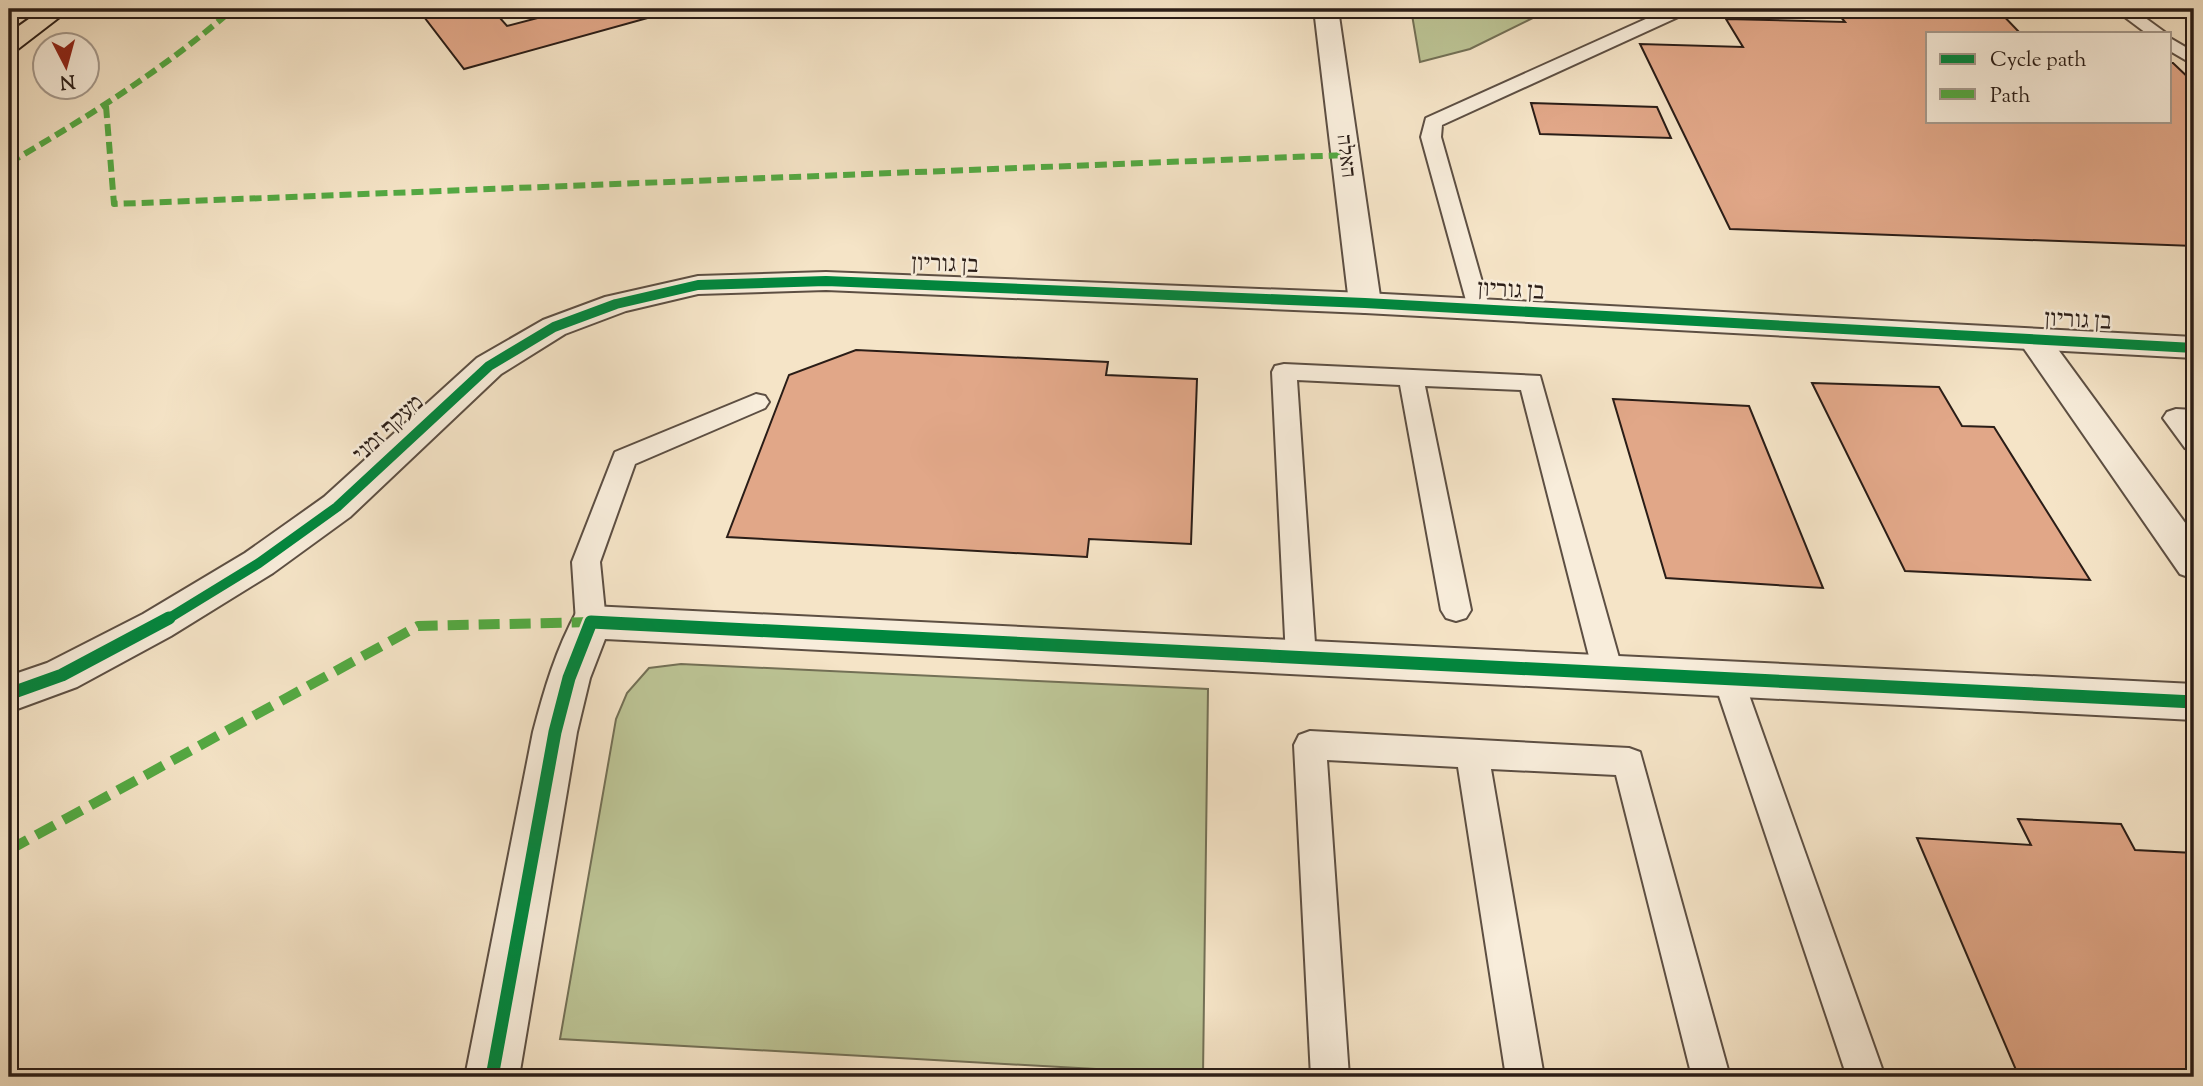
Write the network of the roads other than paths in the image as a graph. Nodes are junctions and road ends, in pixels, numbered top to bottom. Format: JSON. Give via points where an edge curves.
{"nodes":[{"id":1,"x":58,"y":9,"type":"edge"},
{"id":2,"x":1326,"y":9,"type":"edge"},
{"id":3,"x":1681,"y":9,"type":"edge"},
{"id":4,"x":2122,"y":9,"type":"edge"},
{"id":5,"x":2156,"y":32,"type":"edge"},
{"id":6,"x":9,"y":44,"type":"edge"},
{"id":7,"x":2172,"y":44,"type":"edge"},
{"id":8,"x":2194,"y":60,"type":"edge"},
{"id":9,"x":826,"y":281,"type":"joint"},
{"id":10,"x":1365,"y":303,"type":"junction"},
{"id":11,"x":1478,"y":310,"type":"junction"},
{"id":12,"x":2034,"y":340,"type":"junction"},
{"id":13,"x":2194,"y":348,"type":"edge"},
{"id":14,"x":1411,"y":378,"type":"junction"},
{"id":15,"x":756,"y":402,"type":"dead end"},
{"id":16,"x":2194,"y":419,"type":"edge"},
{"id":17,"x":2194,"y":442,"type":"edge"},
{"id":18,"x":2194,"y":564,"type":"edge"},
{"id":19,"x":1456,"y":610,"type":"dead end"},
{"id":20,"x":591,"y":622,"type":"junction"},
{"id":21,"x":1301,"y":658,"type":"junction"},
{"id":22,"x":1608,"y":672,"type":"junction"},
{"id":23,"x":1728,"y":678,"type":"junction"},
{"id":24,"x":9,"y":694,"type":"edge"},
{"id":25,"x":2194,"y":702,"type":"edge"},
{"id":26,"x":1472,"y":753,"type":"junction"},
{"id":27,"x":492,"y":1077,"type":"edge"},
{"id":28,"x":1330,"y":1077,"type":"edge"},
{"id":29,"x":1525,"y":1077,"type":"edge"},
{"id":30,"x":1711,"y":1077,"type":"edge"},
{"id":31,"x":1866,"y":1077,"type":"edge"}],
"edges":[{"from":1,"to":6,"type":"highway"},
{"from":2,"to":10,"type":"street","name":"האלה"},
{"from":3,"to":11,"type":"lane","via":[[1433,122],[1431,137]]},
{"from":4,"to":5,"type":"lane"},
{"from":7,"to":8,"type":"lane"},
{"from":9,"to":10,"type":"street","name":"בן גוריון"},
{"from":9,"to":24,"type":"street","name":"מעקף זמני","via":[[698,285],[616,304],[554,327],[489,366],[337,507],[259,563],[62,675]]},
{"from":10,"to":11,"type":"street","name":"בן גוריון"},
{"from":11,"to":12,"type":"street","name":"בן גוריון"},
{"from":12,"to":13,"type":"street","name":"בן גוריון"},
{"from":12,"to":18,"type":"street"},
{"from":14,"to":19,"type":"lane"},
{"from":14,"to":21,"type":"lane","via":[[1284,372]]},
{"from":14,"to":22,"type":"lane","via":[[1531,382]]},
{"from":15,"to":20,"type":"lane","via":[[624,458],[586,562]]},
{"from":16,"to":17,"type":"lane","via":[[2176,418]]},
{"from":20,"to":21,"type":"street"},
{"from":20,"to":27,"type":"street","via":[[555,732]]},
{"from":21,"to":22,"type":"street"},
{"from":22,"to":23,"type":"street"},
{"from":23,"to":25,"type":"street"},
{"from":23,"to":31,"type":"lane"},
{"from":26,"to":28,"type":"lane","via":[[1310,745]]},
{"from":26,"to":29,"type":"lane"},
{"from":26,"to":30,"type":"lane","via":[[1629,762]]}]}
